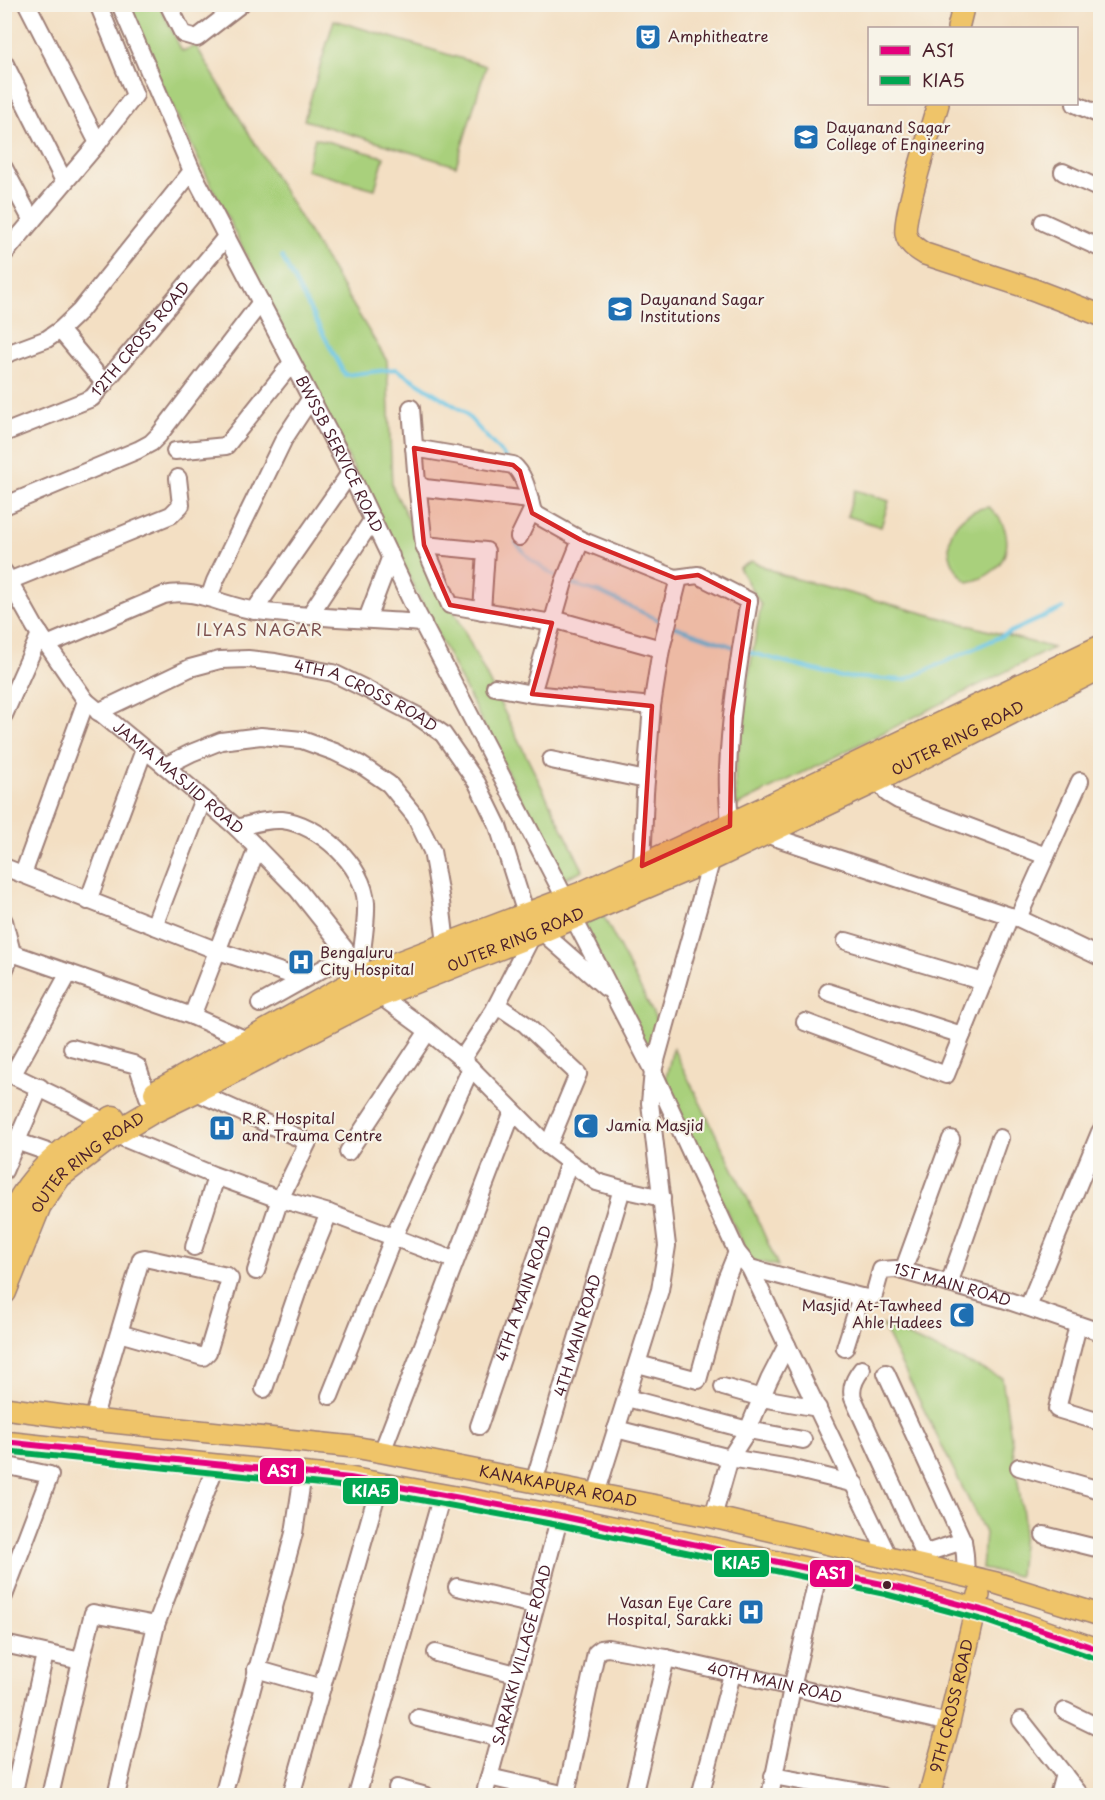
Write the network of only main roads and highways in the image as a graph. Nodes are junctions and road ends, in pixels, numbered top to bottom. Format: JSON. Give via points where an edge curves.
{"nodes":[{"id":1,"x":963,"y":5,"type":"edge"},
{"id":2,"x":958,"y":27,"type":"edge"},
{"id":3,"x":938,"y":105,"type":"edge"},
{"id":4,"x":1101,"y":315,"type":"edge"},
{"id":5,"x":1101,"y":648,"type":"edge"},
{"id":6,"x":1101,"y":667,"type":"edge"},
{"id":7,"x":570,"y":908,"type":"junction"},
{"id":8,"x":533,"y":926,"type":"junction"},
{"id":9,"x":368,"y":979,"type":"junction"},
{"id":10,"x":110,"y":1128,"type":"junction"},
{"id":11,"x":11,"y":1206,"type":"edge"},
{"id":12,"x":4,"y":1241,"type":"edge"},
{"id":13,"x":4,"y":1292,"type":"edge"},
{"id":14,"x":4,"y":1408,"type":"edge"},
{"id":15,"x":4,"y":1442,"type":"edge"},
{"id":16,"x":974,"y":1578,"type":"junction"},
{"id":17,"x":983,"y":1610,"type":"junction"},
{"id":18,"x":1101,"y":1615,"type":"edge"},
{"id":19,"x":1101,"y":1650,"type":"edge"},
{"id":20,"x":929,"y":1796,"type":"edge"},
{"id":21,"x":941,"y":1796,"type":"edge"}],
"edges":[{"from":1,"to":2,"type":"main road"},
{"from":3,"to":4,"type":"main road","via":[[908,213],[905,233],[913,246],[925,254]]},
{"from":5,"to":7,"type":"highway","name":"OUTER RING ROAD","via":[[642,866]]},
{"from":6,"to":7,"type":"highway","name":"OUTER RING ROAD","via":[[765,834],[712,858]]},
{"from":7,"to":8,"type":"highway","name":"OUTER RING ROAD"},
{"from":8,"to":9,"type":"highway","name":"OUTER RING ROAD"},
{"from":8,"to":9,"type":"highway","name":"OUTER RING ROAD","via":[[446,944]]},
{"from":9,"to":10,"type":"highway","name":"OUTER RING ROAD","via":[[148,1097]]},
{"from":9,"to":10,"type":"highway","name":"OUTER RING ROAD","via":[[194,1091]]},
{"from":10,"to":11,"type":"highway","name":"OUTER RING ROAD","via":[[75,1142]]},
{"from":10,"to":13,"type":"highway","name":"OUTER RING ROAD","via":[[59,1176],[39,1205]]},
{"from":11,"to":12,"type":"highway","name":"OUTER RING ROAD"},
{"from":14,"to":16,"type":"main road","name":"KANAKAPURA ROAD","via":[[354,1447],[713,1517]]},
{"from":15,"to":17,"type":"main road","name":"KANAKAPURA ROAD","via":[[380,1483],[560,1516],[887,1585]]},
{"from":16,"to":17,"type":"main road","name":"9TH CROSS ROAD"},
{"from":16,"to":18,"type":"main road","name":"KANAKAPURA ROAD"},
{"from":17,"to":19,"type":"main road","name":"KANAKAPURA ROAD"},
{"from":17,"to":20,"type":"main road","name":"9TH CROSS ROAD"},
{"from":17,"to":21,"type":"main road","name":"9TH CROSS ROAD"}]}
